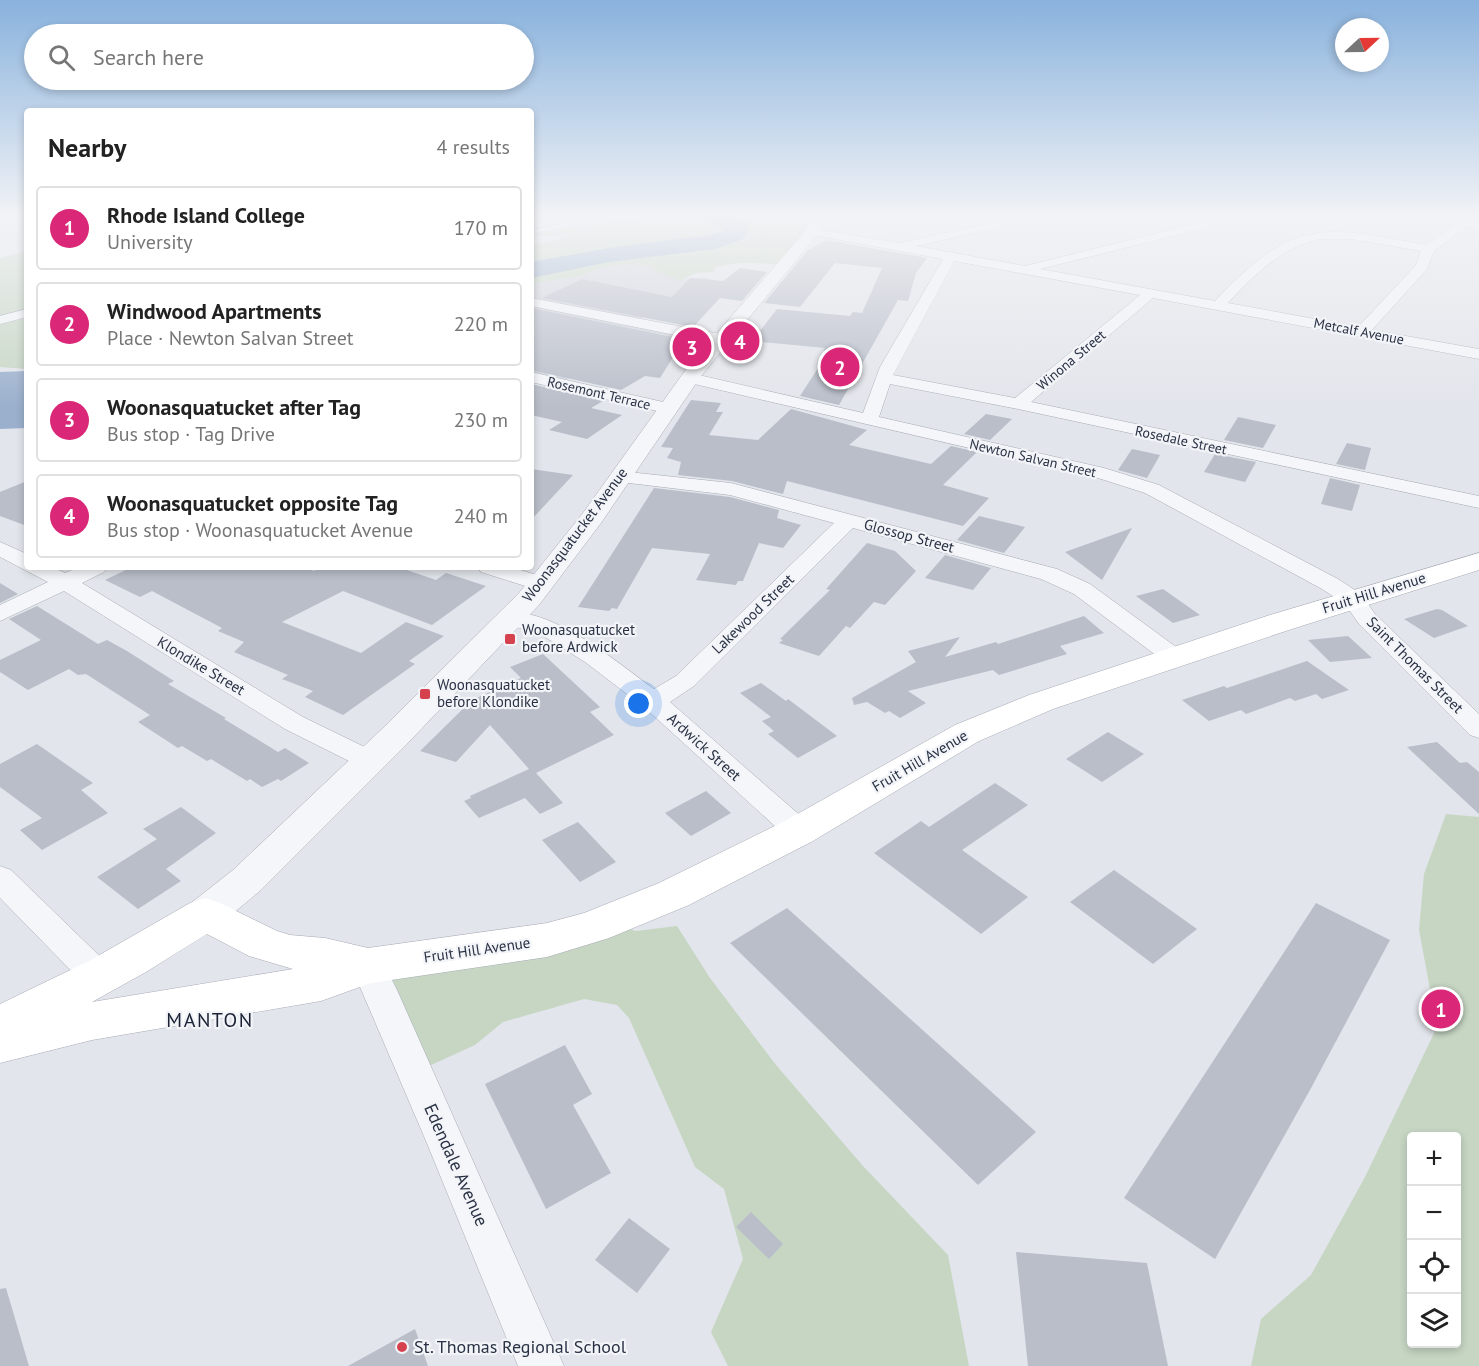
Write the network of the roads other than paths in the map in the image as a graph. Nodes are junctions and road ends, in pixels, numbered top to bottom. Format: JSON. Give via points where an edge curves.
{"nodes":[{"id":1,"x":769,"y":280,"type":"edge"},
{"id":2,"x":937,"y":280,"type":"edge"},
{"id":3,"x":1080,"y":280,"type":"edge"},
{"id":4,"x":1244,"y":280,"type":"edge"},
{"id":5,"x":1410,"y":280,"type":"edge"},
{"id":6,"x":1151,"y":293,"type":"junction"},
{"id":7,"x":534,"y":303,"type":"edge"},
{"id":8,"x":1219,"y":305,"type":"junction"},
{"id":9,"x":24,"y":314,"type":"edge"},
{"id":10,"x":0,"y":320,"type":"edge"},
{"id":11,"x":1362,"y":332,"type":"junction"},
{"id":12,"x":720,"y":339,"type":"junction"},
{"id":13,"x":1479,"y":354,"type":"edge"},
{"id":14,"x":534,"y":378,"type":"edge"},
{"id":15,"x":690,"y":378,"type":"junction"},
{"id":16,"x":884,"y":378,"type":"junction"},
{"id":17,"x":1018,"y":404,"type":"junction"},
{"id":18,"x":666,"y":408,"type":"junction"},
{"id":19,"x":869,"y":420,"type":"junction"},
{"id":20,"x":619,"y":477,"type":"junction"},
{"id":21,"x":1479,"y":502,"type":"edge"},
{"id":22,"x":849,"y":520,"type":"junction"},
{"id":23,"x":0,"y":549,"type":"edge"},
{"id":24,"x":24,"y":561,"type":"edge"},
{"id":25,"x":1479,"y":561,"type":"edge"},
{"id":26,"x":41,"y":570,"type":"edge"},
{"id":27,"x":90,"y":570,"type":"edge"},
{"id":28,"x":498,"y":570,"type":"edge"},
{"id":29,"x":64,"y":582,"type":"junction"},
{"id":30,"x":541,"y":584,"type":"junction"},
{"id":31,"x":1353,"y":599,"type":"junction"},
{"id":32,"x":0,"y":614,"type":"edge"},
{"id":33,"x":511,"y":620,"type":"junction"},
{"id":34,"x":1174,"y":657,"type":"junction"},
{"id":35,"x":653,"y":701,"type":"junction"},
{"id":36,"x":1479,"y":729,"type":"edge"},
{"id":37,"x":369,"y":760,"type":"junction"},
{"id":38,"x":799,"y":831,"type":"junction"},
{"id":39,"x":0,"y":878,"type":"edge"},
{"id":40,"x":205,"y":914,"type":"junction"},
{"id":41,"x":368,"y":966,"type":"junction"},
{"id":42,"x":100,"y":978,"type":"junction"},
{"id":43,"x":0,"y":1025,"type":"edge"},
{"id":44,"x":0,"y":1043,"type":"edge"},
{"id":45,"x":541,"y":1366,"type":"edge"}],
"edges":[{"from":1,"to":12,"type":"street","name":"Woonasquatucket Avenue"},
{"from":2,"to":16,"type":"street"},
{"from":3,"to":6,"type":"street","name":"Metcalf Avenue"},
{"from":4,"to":8,"type":"street"},
{"from":5,"to":11,"type":"street"},
{"from":6,"to":8,"type":"street","name":"Metcalf Avenue"},
{"from":6,"to":17,"type":"street","name":"Winona Street"},
{"from":7,"to":12,"type":"street"},
{"from":8,"to":11,"type":"street","name":"Metcalf Avenue"},
{"from":9,"to":10,"type":"street"},
{"from":11,"to":13,"type":"street","name":"Metcalf Avenue"},
{"from":12,"to":15,"type":"street","name":"Woonasquatucket Avenue"},
{"from":14,"to":18,"type":"street","name":"Rosemont Terrace"},
{"from":15,"to":18,"type":"street","name":"Woonasquatucket Avenue"},
{"from":15,"to":19,"type":"street","name":"Newton Salvan Street"},
{"from":16,"to":17,"type":"street","name":"Rosedale Street"},
{"from":16,"to":19,"type":"street"},
{"from":17,"to":21,"type":"street","name":"Rosedale Street"},
{"from":18,"to":20,"type":"street","name":"Woonasquatucket Avenue"},
{"from":19,"to":31,"type":"street","name":"Newton Salvan Street","via":[[1104,474],[1152,489]]},
{"from":20,"to":22,"type":"street","name":"Glossop Street","via":[[731,489]]},
{"from":20,"to":30,"type":"street","name":"Woonasquatucket Avenue"},
{"from":22,"to":34,"type":"street","name":"Glossop Street","via":[[1064,580]]},
{"from":22,"to":35,"type":"street","name":"Lakewood Street","via":[[685,681]]},
{"from":23,"to":24,"type":"street"},
{"from":25,"to":31,"type":"main road","name":"Fruit Hill Avenue"},
{"from":26,"to":29,"type":"street","name":"Klondike Street"},
{"from":27,"to":29,"type":"street"},
{"from":28,"to":30,"type":"street"},
{"from":29,"to":32,"type":"street"},
{"from":29,"to":37,"type":"street","name":"Klondike Street","via":[[294,723]]},
{"from":30,"to":33,"type":"street","name":"Woonasquatucket Avenue"},
{"from":31,"to":34,"type":"main road","name":"Fruit Hill Avenue"},
{"from":31,"to":36,"type":"street","name":"Saint Thomas Street","via":[[1367,619]]},
{"from":33,"to":35,"type":"street","name":"Ardwick Street","via":[[546,626]]},
{"from":33,"to":37,"type":"street","name":"Woonasquatucket Avenue"},
{"from":34,"to":38,"type":"main road","name":"Fruit Hill Avenue","via":[[1078,687],[967,734]]},
{"from":35,"to":38,"type":"street","name":"Ardwick Street"},
{"from":37,"to":40,"type":"street","name":"Woonasquatucket Avenue","via":[[247,880]]},
{"from":38,"to":41,"type":"main road","name":"Fruit Hill Avenue","via":[[674,894],[594,926],[548,940]]},
{"from":39,"to":42,"type":"street"},
{"from":40,"to":41,"type":"main road","name":"Fruit Hill Avenue","via":[[264,944]]},
{"from":40,"to":42,"type":"main road","name":"Woonasquatucket Avenue"},
{"from":41,"to":44,"type":"main road","name":"Fruit Hill Avenue","via":[[321,983],[92,1021]]},
{"from":41,"to":45,"type":"street","name":"Edendale Avenue","via":[[385,997],[394,1026],[463,1178]]},
{"from":42,"to":43,"type":"main road"}]}
